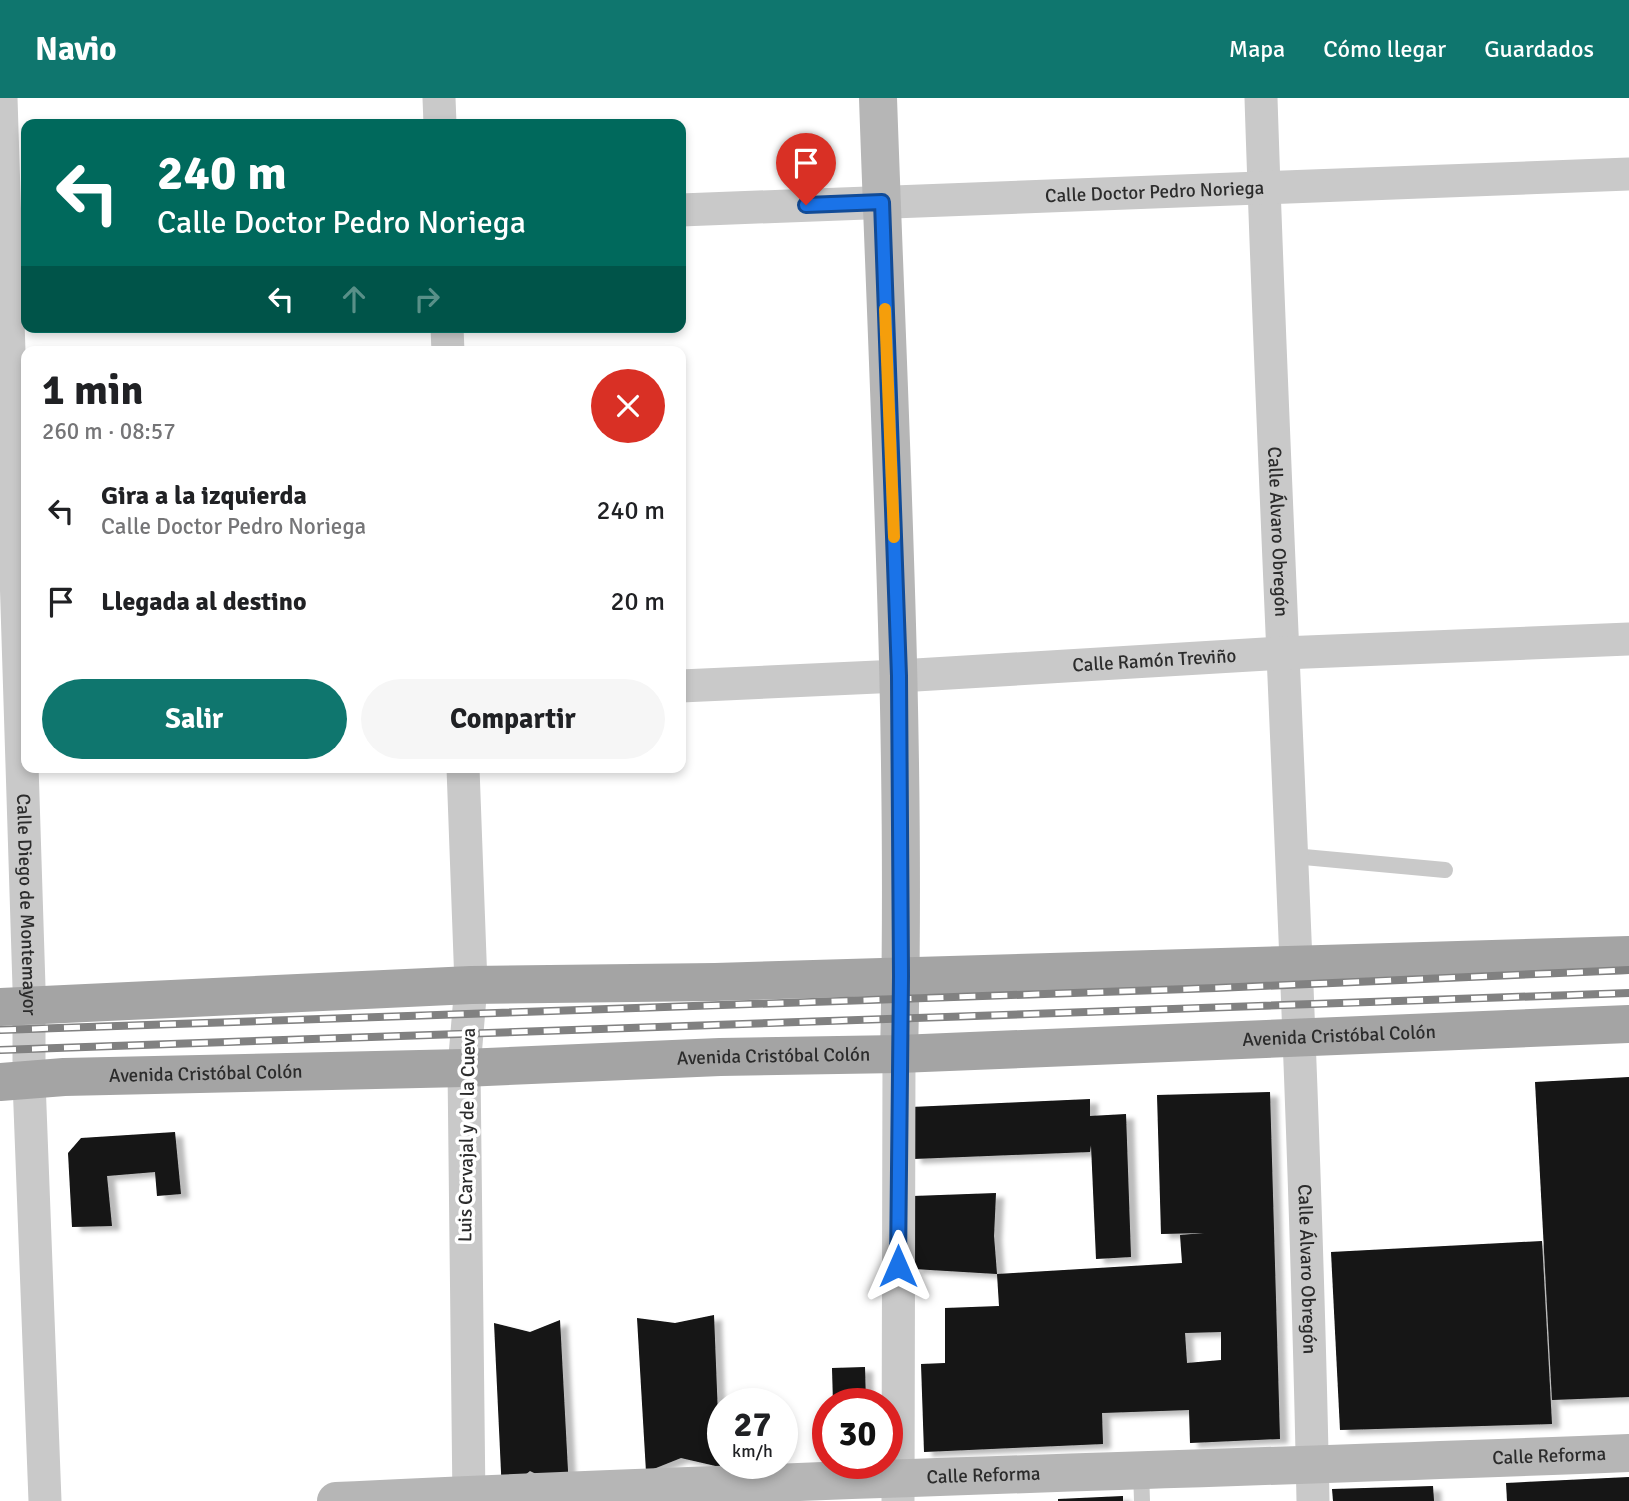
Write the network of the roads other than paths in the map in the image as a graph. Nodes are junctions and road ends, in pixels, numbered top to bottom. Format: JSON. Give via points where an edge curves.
{"nodes":[{"id":1,"x":1,"y":98,"type":"edge"},
{"id":2,"x":439,"y":98,"type":"edge"},
{"id":3,"x":878,"y":98,"type":"edge"},
{"id":4,"x":1261,"y":98,"type":"edge"},
{"id":5,"x":440,"y":119,"type":"edge"},
{"id":6,"x":1629,"y":174,"type":"edge"},
{"id":7,"x":1264,"y":188,"type":"junction"},
{"id":8,"x":882,"y":202,"type":"junction"},
{"id":9,"x":686,"y":210,"type":"edge"},
{"id":10,"x":11,"y":236,"type":"edge"},
{"id":11,"x":1629,"y":639,"type":"edge"},
{"id":12,"x":1282,"y":653,"type":"junction"},
{"id":13,"x":899,"y":676,"type":"junction"},
{"id":14,"x":686,"y":686,"type":"edge"},
{"id":15,"x":15,"y":699,"type":"edge"},
{"id":16,"x":463,"y":773,"type":"edge"},
{"id":17,"x":1293,"y":856,"type":"junction"},
{"id":18,"x":1445,"y":870,"type":"dead end"},
{"id":19,"x":1629,"y":955,"type":"edge"},
{"id":20,"x":1297,"y":966,"type":"junction"},
{"id":21,"x":901,"y":976,"type":"junction"},
{"id":22,"x":471,"y":985,"type":"junction"},
{"id":23,"x":15,"y":1006,"type":"edge"},
{"id":24,"x":1629,"y":1024,"type":"edge"},
{"id":25,"x":1300,"y":1037,"type":"junction"},
{"id":26,"x":899,"y":1054,"type":"junction"},
{"id":27,"x":464,"y":1068,"type":"junction"},
{"id":28,"x":15,"y":1082,"type":"edge"},
{"id":29,"x":1629,"y":1453,"type":"edge"},
{"id":30,"x":1313,"y":1483,"type":"edge"},
{"id":31,"x":1142,"y":1486,"type":"edge"},
{"id":32,"x":898,"y":1489,"type":"edge"},
{"id":33,"x":722,"y":1492,"type":"edge"},
{"id":34,"x":469,"y":1498,"type":"edge"},
{"id":35,"x":45,"y":1501,"type":"edge"},
{"id":36,"x":336,"y":1501,"type":"edge"}],
"edges":[{"from":1,"to":10,"type":"street","name":"Calle Diego de Montemayor"},
{"from":2,"to":5,"type":"street"},
{"from":3,"to":8,"type":"street"},
{"from":4,"to":7,"type":"street","name":"Calle Álvaro Obregón"},
{"from":6,"to":7,"type":"street","name":"Calle Doctor Pedro Noriega"},
{"from":7,"to":8,"type":"street","name":"Calle Doctor Pedro Noriega"},
{"from":7,"to":12,"type":"street","name":"Calle Álvaro Obregón"},
{"from":8,"to":9,"type":"street","name":"Calle Doctor Pedro Noriega"},
{"from":8,"to":13,"type":"street"},
{"from":10,"to":15,"type":"street","name":"Calle Diego de Montemayor"},
{"from":11,"to":12,"type":"street","name":"Calle Ramón Treviño"},
{"from":12,"to":13,"type":"street","name":"Calle Ramón Treviño"},
{"from":12,"to":17,"type":"street","name":"Calle Álvaro Obregón"},
{"from":13,"to":14,"type":"street","name":"Calle Ramón Treviño"},
{"from":13,"to":21,"type":"street"},
{"from":15,"to":23,"type":"street","name":"Calle Diego de Montemayor"},
{"from":16,"to":22,"type":"street","name":"Luis Carvajal y de la Cueva"},
{"from":17,"to":18,"type":"lane"},
{"from":17,"to":20,"type":"street","name":"Calle Álvaro Obregón"},
{"from":19,"to":20,"type":"main road"},
{"from":20,"to":21,"type":"main road"},
{"from":20,"to":25,"type":"street","name":"Calle Álvaro Obregón"},
{"from":21,"to":22,"type":"main road"},
{"from":21,"to":26,"type":"street"},
{"from":22,"to":23,"type":"main road"},
{"from":22,"to":27,"type":"street","name":"Luis Carvajal y de la Cueva"},
{"from":23,"to":28,"type":"street","name":"Calle Diego de Montemayor"},
{"from":24,"to":25,"type":"main road","name":"Avenida Cristóbal Colón"},
{"from":25,"to":26,"type":"main road","name":"Avenida Cristóbal Colón"},
{"from":25,"to":30,"type":"street","name":"Calle Álvaro Obregón"},
{"from":26,"to":27,"type":"main road","name":"Avenida Cristóbal Colón"},
{"from":26,"to":32,"type":"street"},
{"from":27,"to":28,"type":"main road","name":"Avenida Cristóbal Colón"},
{"from":27,"to":34,"type":"street","name":"Luis Carvajal y de la Cueva"},
{"from":28,"to":35,"type":"street","name":"Calle Diego de Montemayor"},
{"from":29,"to":30,"type":"street","name":"Calle Reforma"},
{"from":30,"to":31,"type":"street","name":"Calle Reforma"},
{"from":31,"to":32,"type":"street","name":"Calle Reforma"},
{"from":32,"to":33,"type":"street","name":"Calle Reforma"},
{"from":33,"to":34,"type":"street","name":"Calle Reforma"},
{"from":34,"to":36,"type":"street","name":"Calle Reforma"}]}
